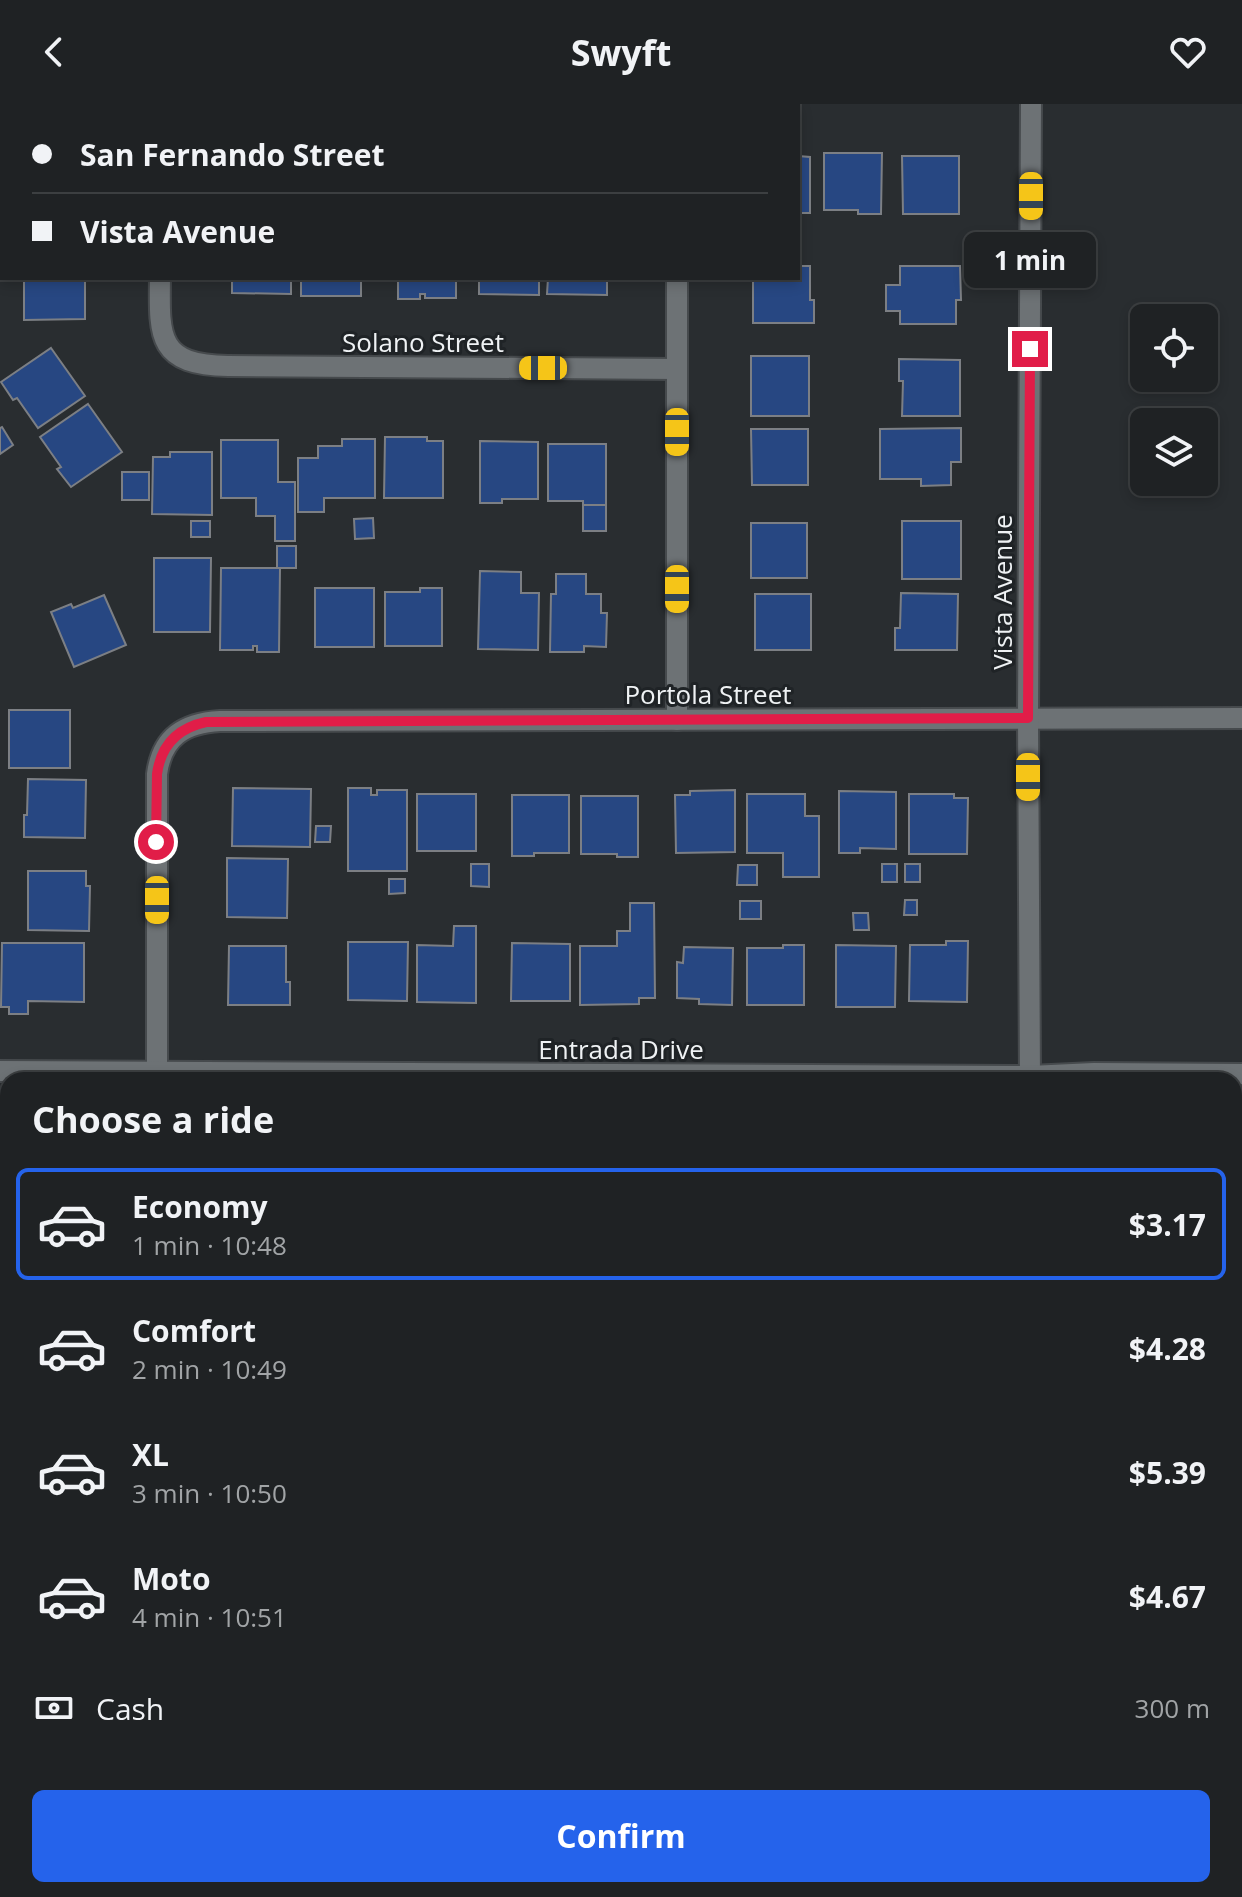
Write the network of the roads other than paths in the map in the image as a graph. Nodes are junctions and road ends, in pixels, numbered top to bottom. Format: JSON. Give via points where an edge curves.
{"nodes":[{"id":1,"x":1031,"y":104,"type":"edge"},
{"id":2,"x":160,"y":280,"type":"edge"},
{"id":3,"x":677,"y":280,"type":"edge"},
{"id":4,"x":677,"y":369,"type":"junction"},
{"id":5,"x":1028,"y":718,"type":"junction"},
{"id":6,"x":1242,"y":718,"type":"edge"},
{"id":7,"x":677,"y":720,"type":"junction"},
{"id":8,"x":0,"y":1071,"type":"edge"},
{"id":9,"x":26,"y":1072,"type":"edge"},
{"id":10,"x":157,"y":1072,"type":"edge"},
{"id":11,"x":1030,"y":1072,"type":"edge"}],
"edges":[{"from":1,"to":5,"type":"street","name":"Vista Avenue"},
{"from":2,"to":4,"type":"street","name":"Solano Street","via":[[163,336],[187,362]]},
{"from":3,"to":4,"type":"street"},
{"from":4,"to":7,"type":"street"},
{"from":5,"to":6,"type":"street","name":"Portola Street"},
{"from":5,"to":7,"type":"street","name":"Portola Street"},
{"from":5,"to":11,"type":"street","name":"Vista Avenue"},
{"from":7,"to":10,"type":"street","name":"Portola Street","via":[[220,721],[177,733],[165,747],[156,784]]},
{"from":8,"to":9,"type":"street","name":"Entrada Drive"}]}
